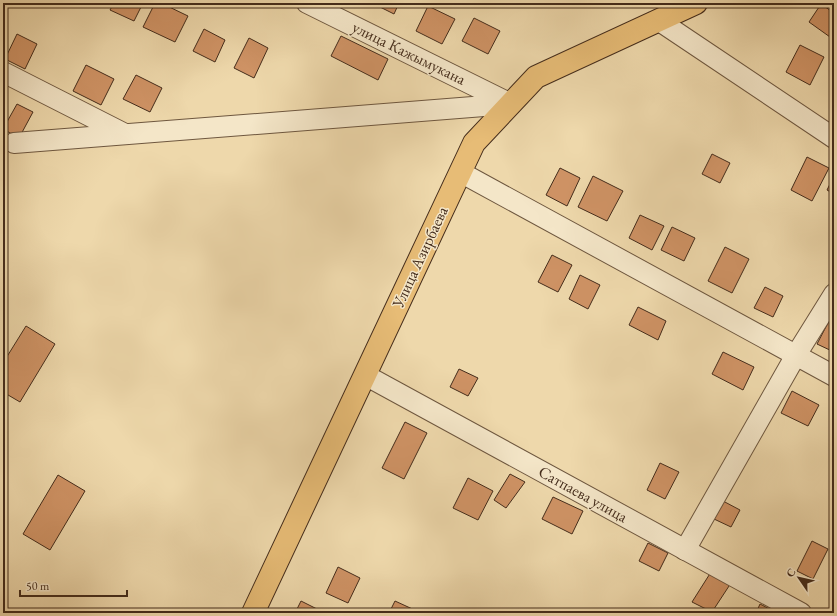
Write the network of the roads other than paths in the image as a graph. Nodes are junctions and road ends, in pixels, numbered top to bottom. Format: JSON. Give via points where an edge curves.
{"nodes":[{"id":1,"x":307,"y":3,"type":"edge"},
{"id":2,"x":696,"y":3,"type":"edge"},
{"id":3,"x":658,"y":20,"type":"junction"},
{"id":4,"x":3,"y":72,"type":"edge"},
{"id":5,"x":511,"y":104,"type":"junction"},
{"id":6,"x":125,"y":134,"type":"junction"},
{"id":7,"x":834,"y":138,"type":"edge"},
{"id":8,"x":14,"y":143,"type":"dead end"},
{"id":9,"x":460,"y":172,"type":"junction"},
{"id":10,"x":834,"y":294,"type":"edge"},
{"id":11,"x":796,"y":355,"type":"junction"},
{"id":12,"x":365,"y":375,"type":"junction"},
{"id":13,"x":834,"y":376,"type":"edge"},
{"id":14,"x":685,"y":550,"type":"junction"},
{"id":15,"x":253,"y":613,"type":"edge"},
{"id":16,"x":801,"y":613,"type":"edge"}],
"edges":[{"from":1,"to":5,"type":"street","name":"улица Кажымукана"},
{"from":2,"to":3,"type":"main road","name":"Улица Азирбаева"},
{"from":3,"to":5,"type":"main road","name":"Улица Азирбаева","via":[[536,77]]},
{"from":3,"to":7,"type":"street"},
{"from":4,"to":6,"type":"street"},
{"from":5,"to":6,"type":"street"},
{"from":5,"to":9,"type":"main road","name":"Улица Азирбаева","via":[[474,143]]},
{"from":6,"to":8,"type":"street"},
{"from":9,"to":11,"type":"street"},
{"from":9,"to":12,"type":"main road","name":"Улица Азирбаева"},
{"from":10,"to":11,"type":"street"},
{"from":11,"to":13,"type":"street"},
{"from":11,"to":14,"type":"street"},
{"from":12,"to":14,"type":"street","name":"Сатпаева улица"},
{"from":12,"to":15,"type":"main road","name":"Улица Азирбаева"},
{"from":14,"to":16,"type":"street","name":"Сатпаева улица"}]}
